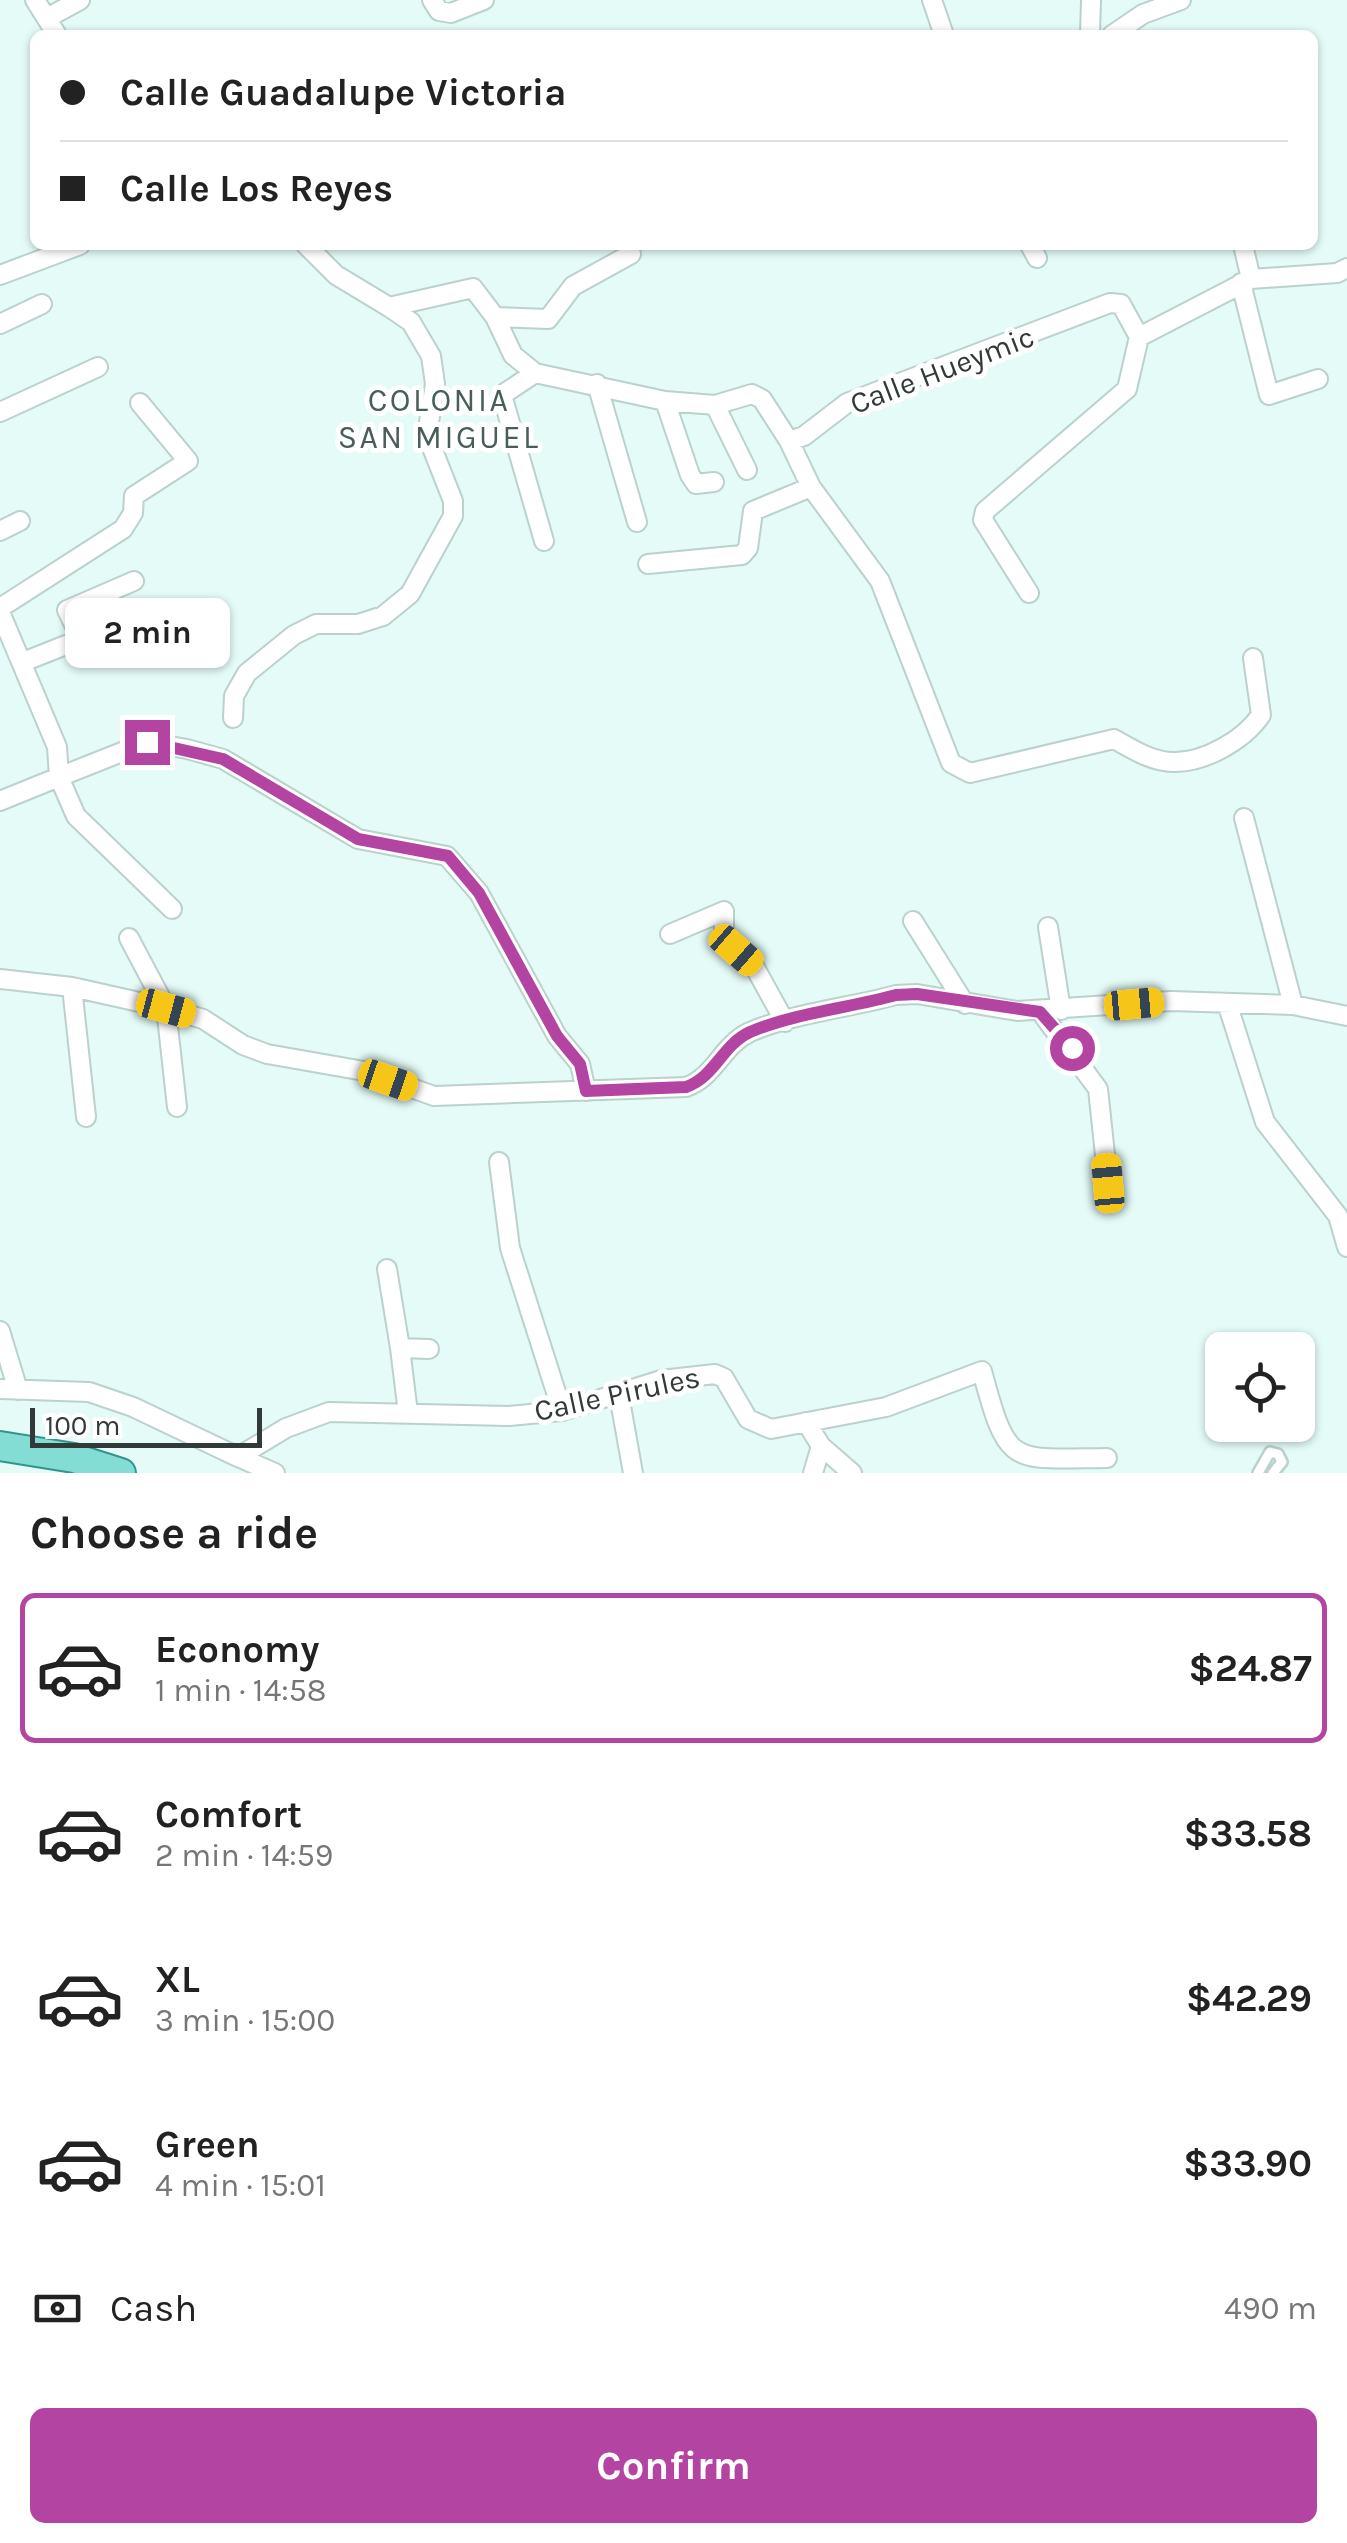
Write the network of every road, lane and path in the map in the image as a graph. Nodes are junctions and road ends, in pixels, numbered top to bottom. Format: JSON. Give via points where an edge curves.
{"nodes":[{"id":1,"x":34,"y":0,"type":"edge"},
{"id":2,"x":80,"y":0,"type":"edge"},
{"id":3,"x":432,"y":0,"type":"edge"},
{"id":4,"x":484,"y":0,"type":"edge"},
{"id":5,"x":932,"y":0,"type":"edge"},
{"id":6,"x":1091,"y":0,"type":"edge"},
{"id":7,"x":1182,"y":0,"type":"edge"},
{"id":8,"x":47,"y":18,"type":"junction"},
{"id":9,"x":55,"y":30,"type":"edge"},
{"id":10,"x":942,"y":30,"type":"edge"},
{"id":11,"x":1090,"y":30,"type":"edge"},
{"id":12,"x":1119,"y":30,"type":"edge"},
{"id":13,"x":67,"y":250,"type":"edge"},
{"id":14,"x":311,"y":250,"type":"edge"},
{"id":15,"x":1243,"y":250,"type":"edge"},
{"id":16,"x":631,"y":254,"type":"dead end"},
{"id":17,"x":1347,"y":268,"type":"edge"},
{"id":18,"x":0,"y":275,"type":"edge"},
{"id":19,"x":1246,"y":281,"type":"junction"},
{"id":20,"x":42,"y":304,"type":"dead end"},
{"id":21,"x":389,"y":307,"type":"junction"},
{"id":22,"x":495,"y":317,"type":"junction"},
{"id":23,"x":0,"y":324,"type":"edge"},
{"id":24,"x":1139,"y":337,"type":"junction"},
{"id":25,"x":98,"y":367,"type":"dead end"},
{"id":26,"x":534,"y":373,"type":"junction"},
{"id":27,"x":1318,"y":380,"type":"dead end"},
{"id":28,"x":597,"y":384,"type":"junction"},
{"id":29,"x":665,"y":401,"type":"junction"},
{"id":30,"x":140,"y":404,"type":"dead end"},
{"id":31,"x":715,"y":405,"type":"junction"},
{"id":32,"x":0,"y":412,"type":"edge"},
{"id":33,"x":789,"y":441,"type":"junction"},
{"id":34,"x":746,"y":470,"type":"dead end"},
{"id":35,"x":714,"y":482,"type":"dead end"},
{"id":36,"x":811,"y":487,"type":"junction"},
{"id":37,"x":20,"y":520,"type":"dead end"},
{"id":38,"x":637,"y":522,"type":"dead end"},
{"id":39,"x":0,"y":531,"type":"edge"},
{"id":40,"x":544,"y":541,"type":"dead end"},
{"id":41,"x":648,"y":564,"type":"dead end"},
{"id":42,"x":134,"y":581,"type":"dead end"},
{"id":43,"x":1029,"y":593,"type":"dead end"},
{"id":44,"x":0,"y":610,"type":"edge"},
{"id":45,"x":1253,"y":658,"type":"dead end"},
{"id":46,"x":23,"y":662,"type":"junction"},
{"id":47,"x":234,"y":718,"type":"dead end"},
{"id":48,"x":59,"y":777,"type":"junction"},
{"id":49,"x":0,"y":801,"type":"edge"},
{"id":50,"x":1244,"y":818,"type":"dead end"},
{"id":51,"x":172,"y":909,"type":"dead end"},
{"id":52,"x":913,"y":922,"type":"dead end"},
{"id":53,"x":1048,"y":927,"type":"dead end"},
{"id":54,"x":670,"y":934,"type":"dead end"},
{"id":55,"x":128,"y":938,"type":"dead end"},
{"id":56,"x":0,"y":980,"type":"edge"},
{"id":57,"x":72,"y":987,"type":"junction"},
{"id":58,"x":1227,"y":1003,"type":"junction"},
{"id":59,"x":966,"y":1004,"type":"junction"},
{"id":60,"x":1293,"y":1005,"type":"junction"},
{"id":61,"x":166,"y":1008,"type":"junction"},
{"id":62,"x":1061,"y":1010,"type":"junction"},
{"id":63,"x":1040,"y":1012,"type":"junction"},
{"id":64,"x":1347,"y":1016,"type":"edge"},
{"id":65,"x":785,"y":1022,"type":"junction"},
{"id":66,"x":586,"y":1091,"type":"junction"},
{"id":67,"x":177,"y":1107,"type":"dead end"},
{"id":68,"x":86,"y":1117,"type":"dead end"},
{"id":69,"x":499,"y":1162,"type":"dead end"},
{"id":70,"x":1108,"y":1183,"type":"dead end"},
{"id":71,"x":1347,"y":1247,"type":"edge"},
{"id":72,"x":387,"y":1269,"type":"dead end"},
{"id":73,"x":0,"y":1331,"type":"edge"},
{"id":74,"x":400,"y":1348,"type":"junction"},
{"id":75,"x":429,"y":1350,"type":"dead end"},
{"id":76,"x":9,"y":1389,"type":"edge"},
{"id":77,"x":618,"y":1395,"type":"junction"},
{"id":78,"x":562,"y":1411,"type":"junction"},
{"id":79,"x":408,"y":1413,"type":"junction"},
{"id":80,"x":806,"y":1422,"type":"junction"},
{"id":81,"x":821,"y":1446,"type":"junction"},
{"id":82,"x":0,"y":1450,"type":"edge"},
{"id":83,"x":238,"y":1457,"type":"junction"},
{"id":84,"x":1107,"y":1458,"type":"dead end"},
{"id":85,"x":121,"y":1473,"type":"edge"},
{"id":86,"x":274,"y":1473,"type":"edge"},
{"id":87,"x":633,"y":1473,"type":"edge"},
{"id":88,"x":813,"y":1473,"type":"edge"},
{"id":89,"x":852,"y":1473,"type":"edge"},
{"id":90,"x":1258,"y":1473,"type":"edge"},
{"id":91,"x":1273,"y":1473,"type":"edge"}],
"edges":[{"from":1,"to":8,"type":"street"},
{"from":2,"to":8,"type":"street"},
{"from":3,"to":4,"type":"street","via":[[451,14]]},
{"from":5,"to":10,"type":"street"},
{"from":6,"to":11,"type":"street"},
{"from":7,"to":12,"type":"street"},
{"from":8,"to":9,"type":"street"},
{"from":13,"to":18,"type":"street"},
{"from":14,"to":21,"type":"street","via":[[336,275]]},
{"from":15,"to":19,"type":"street"},
{"from":16,"to":22,"type":"street","via":[[573,286],[548,318]]},
{"from":17,"to":19,"type":"street"},
{"from":19,"to":24,"type":"street"},
{"from":19,"to":27,"type":"street","via":[[1269,394]]},
{"from":20,"to":23,"type":"street"},
{"from":21,"to":22,"type":"street","via":[[473,288]]},
{"from":21,"to":47,"type":"street","via":[[411,322],[431,356],[435,384],[427,435],[453,516],[410,594],[382,616],[358,624],[316,624],[294,635],[247,672],[234,696]]},
{"from":22,"to":26,"type":"street","via":[[514,356]]},
{"from":24,"to":33,"type":"street","name":"Calle Hueymic","via":[[1121,304],[1110,303],[848,404]]},
{"from":24,"to":43,"type":"street","via":[[1127,390],[984,511],[983,520]]},
{"from":25,"to":32,"type":"street"},
{"from":26,"to":28,"type":"street"},
{"from":26,"to":40,"type":"street","via":[[502,395]]},
{"from":28,"to":29,"type":"street"},
{"from":28,"to":38,"type":"street"},
{"from":29,"to":31,"type":"street"},
{"from":29,"to":35,"type":"street","via":[[690,475],[696,484]]},
{"from":30,"to":44,"type":"street","via":[[188,461],[134,496],[134,513],[123,530]]},
{"from":31,"to":33,"type":"street","via":[[752,394]]},
{"from":31,"to":34,"type":"street"},
{"from":33,"to":36,"type":"street"},
{"from":36,"to":41,"type":"street","via":[[753,511],[742,554]]},
{"from":36,"to":45,"type":"street","via":[[880,581],[951,763],[960,771],[1114,739],[1173,762],[1206,755],[1251,730],[1261,715]]},
{"from":37,"to":39,"type":"street"},
{"from":42,"to":46,"type":"street","via":[[67,610],[81,639]]},
{"from":44,"to":46,"type":"street"},
{"from":46,"to":48,"type":"street","via":[[56,747]]},
{"from":48,"to":49,"type":"street"},
{"from":48,"to":51,"type":"street","via":[[76,816]]},
{"from":48,"to":66,"type":"street","via":[[147,742],[188,749],[223,759],[358,839],[448,856],[479,893],[557,1036],[580,1064]]},
{"from":50,"to":60,"type":"street"},
{"from":52,"to":59,"type":"street"},
{"from":53,"to":62,"type":"street"},
{"from":54,"to":65,"type":"street","via":[[724,911],[724,935],[753,964]]},
{"from":55,"to":61,"type":"street"},
{"from":56,"to":57,"type":"street"},
{"from":57,"to":61,"type":"street"},
{"from":57,"to":68,"type":"street"},
{"from":58,"to":60,"type":"street"},
{"from":58,"to":62,"type":"street"},
{"from":58,"to":71,"type":"street","via":[[1265,1122],[1338,1216]]},
{"from":59,"to":63,"type":"street"},
{"from":59,"to":65,"type":"street","via":[[896,995]]},
{"from":60,"to":64,"type":"street"},
{"from":61,"to":66,"type":"street","via":[[203,1018],[267,1054],[364,1071],[434,1096]]},
{"from":61,"to":67,"type":"street"},
{"from":62,"to":63,"type":"street"},
{"from":63,"to":70,"type":"street","via":[[1098,1089]]},
{"from":65,"to":66,"type":"street","via":[[726,1047],[700,1082],[686,1087]]},
{"from":69,"to":78,"type":"street","via":[[510,1248]]},
{"from":72,"to":74,"type":"street"},
{"from":73,"to":76,"type":"street"},
{"from":74,"to":75,"type":"street"},
{"from":74,"to":79,"type":"street"},
{"from":76,"to":83,"type":"street","via":[[89,1392]]},
{"from":77,"to":78,"type":"street","name":"Calle Pirules"},
{"from":77,"to":80,"type":"street","name":"Calle Pirules","via":[[661,1380],[715,1374],[748,1420],[771,1430]]},
{"from":77,"to":87,"type":"street"},
{"from":78,"to":79,"type":"street","name":"Calle Pirules"},
{"from":79,"to":83,"type":"street","name":"Calle Pirules","via":[[328,1412]]},
{"from":80,"to":81,"type":"street"},
{"from":80,"to":84,"type":"street","name":"Calle Pirules","via":[[886,1406],[982,1371],[998,1434],[1014,1452],[1042,1459]]},
{"from":81,"to":88,"type":"street"},
{"from":81,"to":89,"type":"street"},
{"from":82,"to":85,"type":"main road","via":[[38,1452]]},
{"from":83,"to":86,"type":"street"},
{"from":90,"to":91,"type":"lane","via":[[1270,1452],[1282,1462]]}]}
